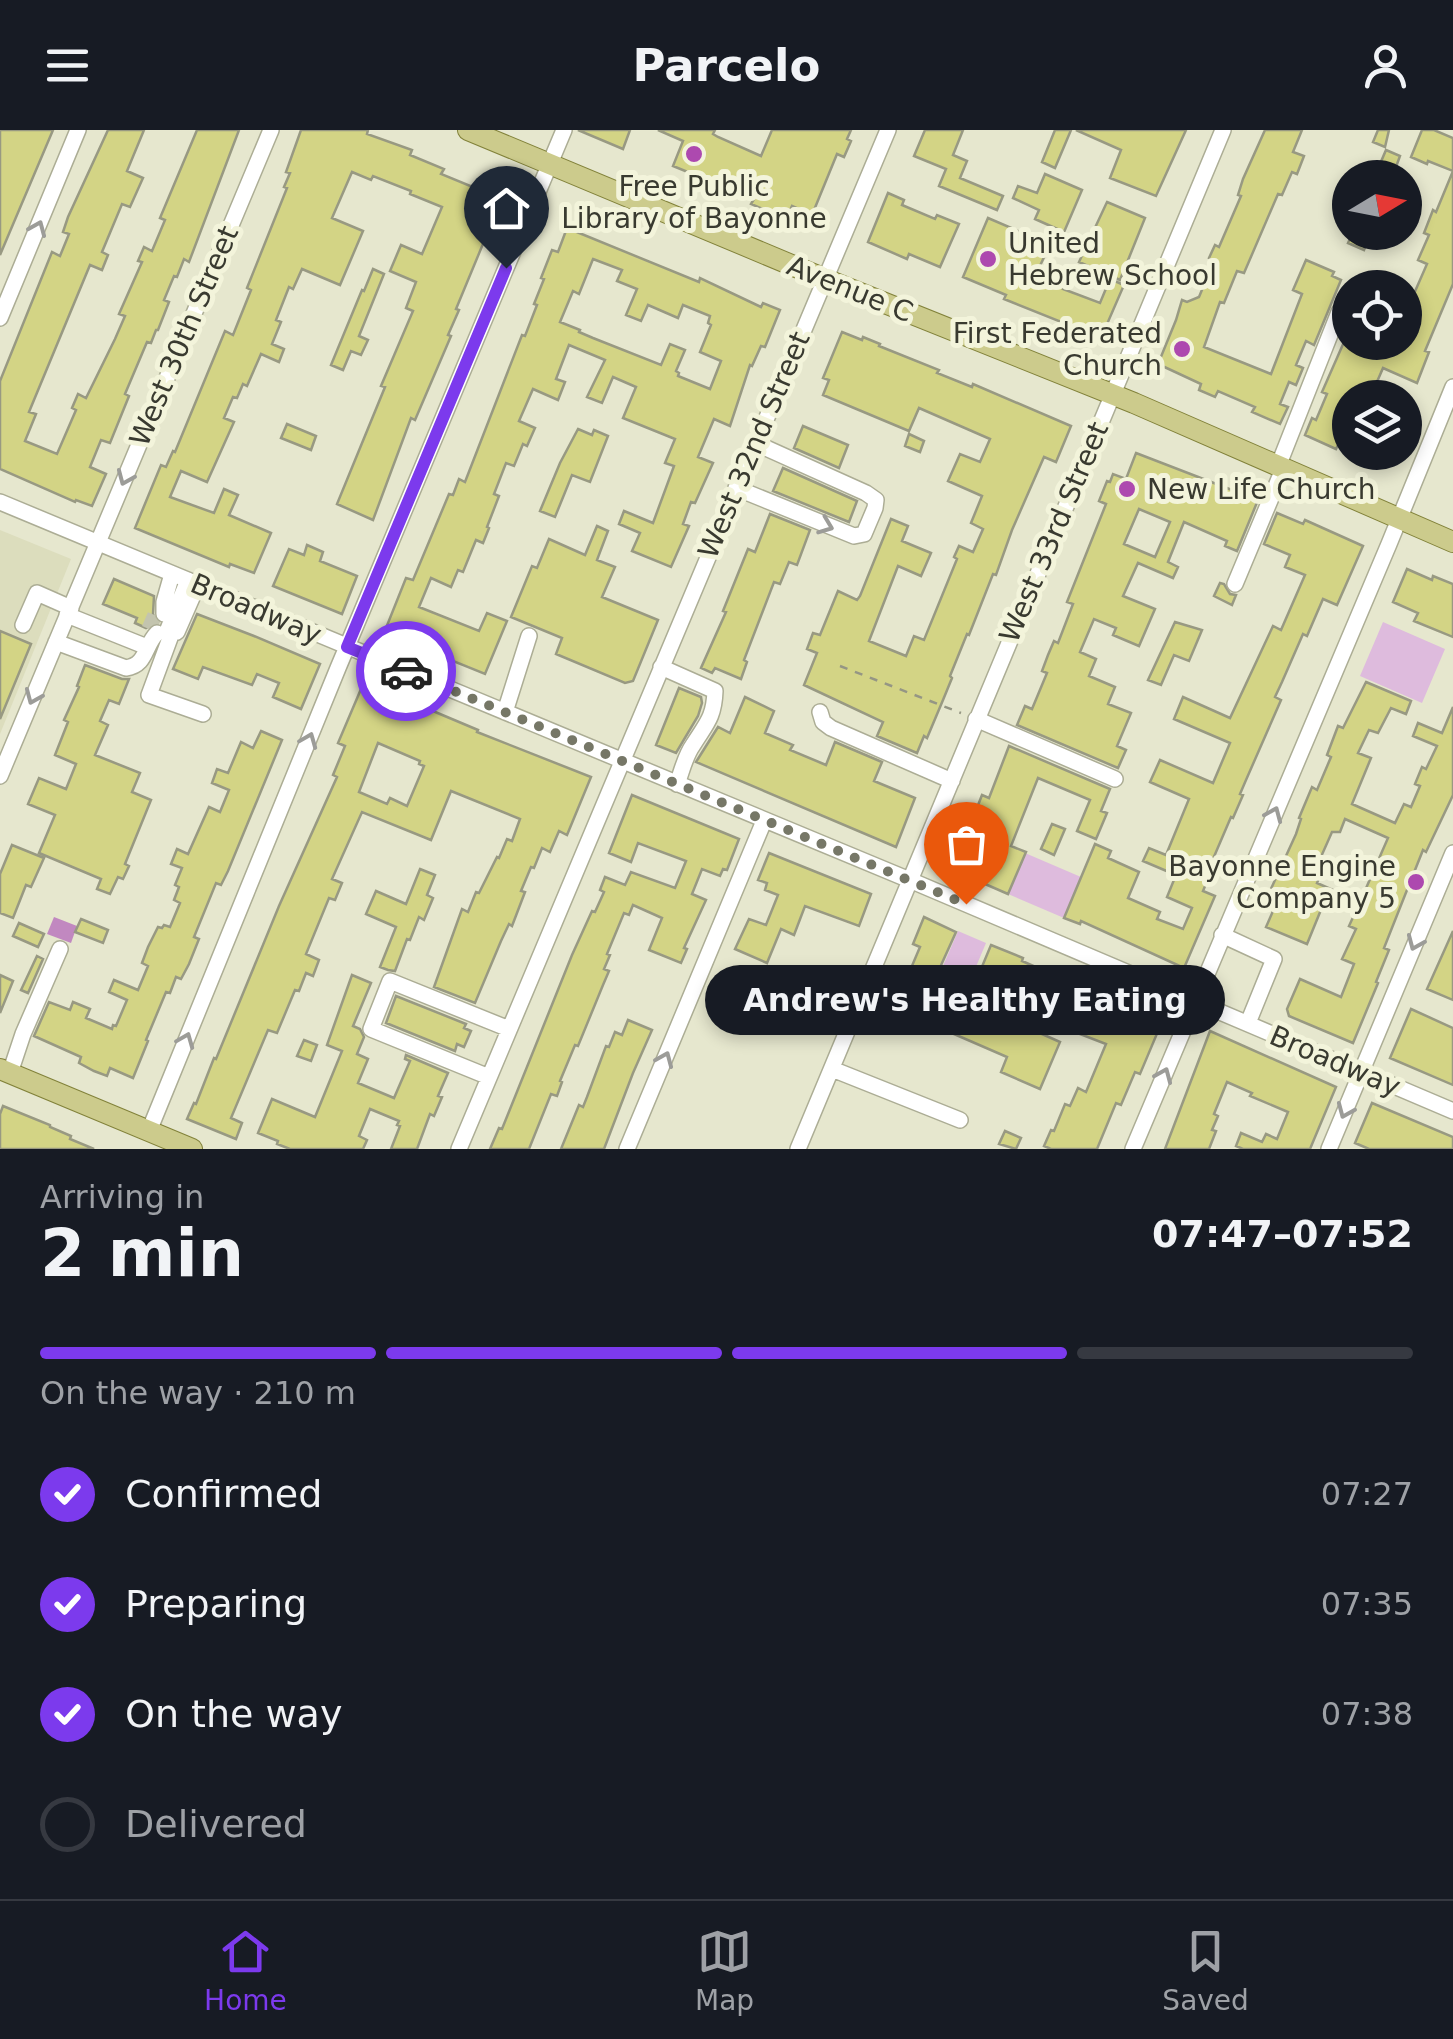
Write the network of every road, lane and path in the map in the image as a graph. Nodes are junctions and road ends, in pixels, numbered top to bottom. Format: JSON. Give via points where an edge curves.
{"nodes":[{"id":1,"x":78,"y":130,"type":"edge"},
{"id":2,"x":271,"y":130,"type":"edge"},
{"id":3,"x":468,"y":130,"type":"edge"},
{"id":4,"x":564,"y":130,"type":"edge"},
{"id":5,"x":888,"y":130,"type":"edge"},
{"id":6,"x":1224,"y":130,"type":"edge"},
{"id":7,"x":497,"y":136,"type":"edge"},
{"id":8,"x":549,"y":164,"type":"junction"},
{"id":9,"x":825,"y":279,"type":"junction"},
{"id":10,"x":0,"y":318,"type":"edge"},
{"id":11,"x":1332,"y":331,"type":"edge"},
{"id":12,"x":1453,"y":387,"type":"edge"},
{"id":13,"x":1112,"y":395,"type":"junction"},
{"id":14,"x":756,"y":443,"type":"junction"},
{"id":15,"x":1281,"y":466,"type":"junction"},
{"id":16,"x":736,"y":488,"type":"junction"},
{"id":17,"x":0,"y":502,"type":"edge"},
{"id":18,"x":1400,"y":519,"type":"junction"},
{"id":19,"x":1453,"y":542,"type":"edge"},
{"id":20,"x":98,"y":543,"type":"junction"},
{"id":21,"x":186,"y":579,"type":"junction"},
{"id":22,"x":1234,"y":584,"type":"dead end"},
{"id":23,"x":162,"y":609,"type":"tunnel mouth"},
{"id":24,"x":69,"y":611,"type":"junction"},
{"id":25,"x":23,"y":625,"type":"dead end"},
{"id":26,"x":530,"y":636,"type":"dead end"},
{"id":27,"x":154,"y":638,"type":"junction"},
{"id":28,"x":56,"y":642,"type":"junction"},
{"id":29,"x":347,"y":647,"type":"junction"},
{"id":30,"x":661,"y":666,"type":"junction"},
{"id":31,"x":840,"y":666,"type":"dead end"},
{"id":32,"x":505,"y":712,"type":"junction"},
{"id":33,"x":820,"y":712,"type":"dead end"},
{"id":34,"x":203,"y":714,"type":"dead end"},
{"id":35,"x":976,"y":719,"type":"junction"},
{"id":36,"x":621,"y":760,"type":"junction"},
{"id":37,"x":0,"y":776,"type":"edge"},
{"id":38,"x":1115,"y":779,"type":"dead end"},
{"id":39,"x":952,"y":780,"type":"junction"},
{"id":40,"x":678,"y":784,"type":"junction"},
{"id":41,"x":764,"y":821,"type":"junction"},
{"id":42,"x":1453,"y":853,"type":"edge"},
{"id":43,"x":912,"y":880,"type":"junction"},
{"id":44,"x":1222,"y":934,"type":"junction"},
{"id":45,"x":60,"y":949,"type":"dead end"},
{"id":46,"x":1195,"y":1000,"type":"junction"},
{"id":47,"x":1248,"y":1023,"type":"junction"},
{"id":48,"x":509,"y":1029,"type":"junction"},
{"id":49,"x":832,"y":1069,"type":"junction"},
{"id":50,"x":5,"y":1071,"type":"edge"},
{"id":51,"x":1360,"y":1072,"type":"junction"},
{"id":52,"x":489,"y":1076,"type":"junction"},
{"id":53,"x":1453,"y":1110,"type":"edge"},
{"id":54,"x":960,"y":1120,"type":"dead end"},
{"id":55,"x":149,"y":1131,"type":"junction"},
{"id":56,"x":192,"y":1149,"type":"edge"},
{"id":57,"x":459,"y":1149,"type":"edge"},
{"id":58,"x":627,"y":1149,"type":"edge"},
{"id":59,"x":798,"y":1149,"type":"edge"},
{"id":60,"x":1133,"y":1149,"type":"edge"},
{"id":61,"x":1329,"y":1149,"type":"edge"}],
"edges":[{"from":10,"to":1,"type":"street","one_way":true},
{"from":2,"to":20,"type":"street","name":"West 30th Street","one_way":true},
{"from":3,"to":7,"type":"main road","name":"Avenue C"},
{"from":4,"to":8,"type":"street"},
{"from":5,"to":9,"type":"street","name":"West 32nd Street"},
{"from":6,"to":13,"type":"street","name":"West 33rd Street"},
{"from":7,"to":8,"type":"main road","name":"Avenue C"},
{"from":8,"to":9,"type":"main road","name":"Avenue C"},
{"from":8,"to":29,"type":"street"},
{"from":9,"to":13,"type":"main road","name":"Avenue C"},
{"from":9,"to":14,"type":"street","name":"West 32nd Street"},
{"from":11,"to":15,"type":"street"},
{"from":12,"to":18,"type":"street"},
{"from":13,"to":15,"type":"main road","name":"Avenue C"},
{"from":13,"to":35,"type":"street","name":"West 33rd Street"},
{"from":14,"to":16,"type":"street","name":"West 32nd Street"},
{"from":16,"to":14,"type":"street","one_way":true,"via":[[854,536],[864,534],[870,521],[876,500],[866,492]]},
{"from":15,"to":18,"type":"main road","name":"Avenue C"},
{"from":15,"to":22,"type":"street"},
{"from":16,"to":30,"type":"street","name":"West 32nd Street"},
{"from":17,"to":20,"type":"street","name":"Broadway"},
{"from":18,"to":19,"type":"main road","name":"Avenue C"},
{"from":44,"to":18,"type":"street","one_way":true},
{"from":20,"to":21,"type":"street","name":"Broadway"},
{"from":20,"to":24,"type":"street","name":"West 30th Street"},
{"from":21,"to":23,"type":"street"},
{"from":21,"to":27,"type":"street","via":[[168,629]]},
{"from":21,"to":29,"type":"street","name":"Broadway"},
{"from":24,"to":25,"type":"street","via":[[37,593]]},
{"from":24,"to":27,"type":"street"},
{"from":24,"to":28,"type":"street","name":"West 30th Street"},
{"from":26,"to":32,"type":"street"},
{"from":27,"to":28,"type":"street","via":[[143,660],[126,668]]},
{"from":27,"to":34,"type":"street","via":[[149,695]]},
{"from":28,"to":37,"type":"street","name":"West 30th Street","one_way":true},
{"from":29,"to":32,"type":"street","name":"Broadway"},
{"from":55,"to":29,"type":"street","one_way":true},
{"from":30,"to":36,"type":"street","name":"West 32nd Street"},
{"from":30,"to":40,"type":"street","via":[[715,691],[714,709]]},
{"from":31,"to":35,"type":"path"},
{"from":32,"to":36,"type":"street","name":"Broadway"},
{"from":33,"to":39,"type":"street","via":[[831,728]]},
{"from":35,"to":38,"type":"street"},
{"from":35,"to":39,"type":"street","name":"West 33rd Street"},
{"from":36,"to":40,"type":"street","name":"Broadway"},
{"from":36,"to":48,"type":"street","name":"West 32nd Street"},
{"from":39,"to":43,"type":"street","name":"West 33rd Street"},
{"from":40,"to":41,"type":"street","name":"Broadway"},
{"from":41,"to":43,"type":"street","name":"Broadway"},
{"from":58,"to":41,"type":"street","one_way":true},
{"from":42,"to":51,"type":"street","one_way":true},
{"from":43,"to":46,"type":"street","name":"Broadway"},
{"from":43,"to":49,"type":"street","name":"West 33rd Street"},
{"from":44,"to":46,"type":"street"},
{"from":44,"to":47,"type":"street","via":[[1274,959]]},
{"from":45,"to":50,"type":"street"},
{"from":46,"to":47,"type":"street","name":"Broadway"},
{"from":60,"to":46,"type":"street","one_way":true},
{"from":47,"to":51,"type":"street","name":"Broadway"},
{"from":48,"to":52,"type":"street","name":"West 32nd Street"},
{"from":48,"to":52,"type":"street","via":[[390,980],[371,1029]]},
{"from":49,"to":54,"type":"street"},
{"from":49,"to":59,"type":"street","name":"West 33rd Street"},
{"from":50,"to":55,"type":"main road"},
{"from":51,"to":53,"type":"street","name":"Broadway"},
{"from":51,"to":61,"type":"street","one_way":true},
{"from":52,"to":57,"type":"street","name":"West 32nd Street"},
{"from":55,"to":56,"type":"main road"}]}
